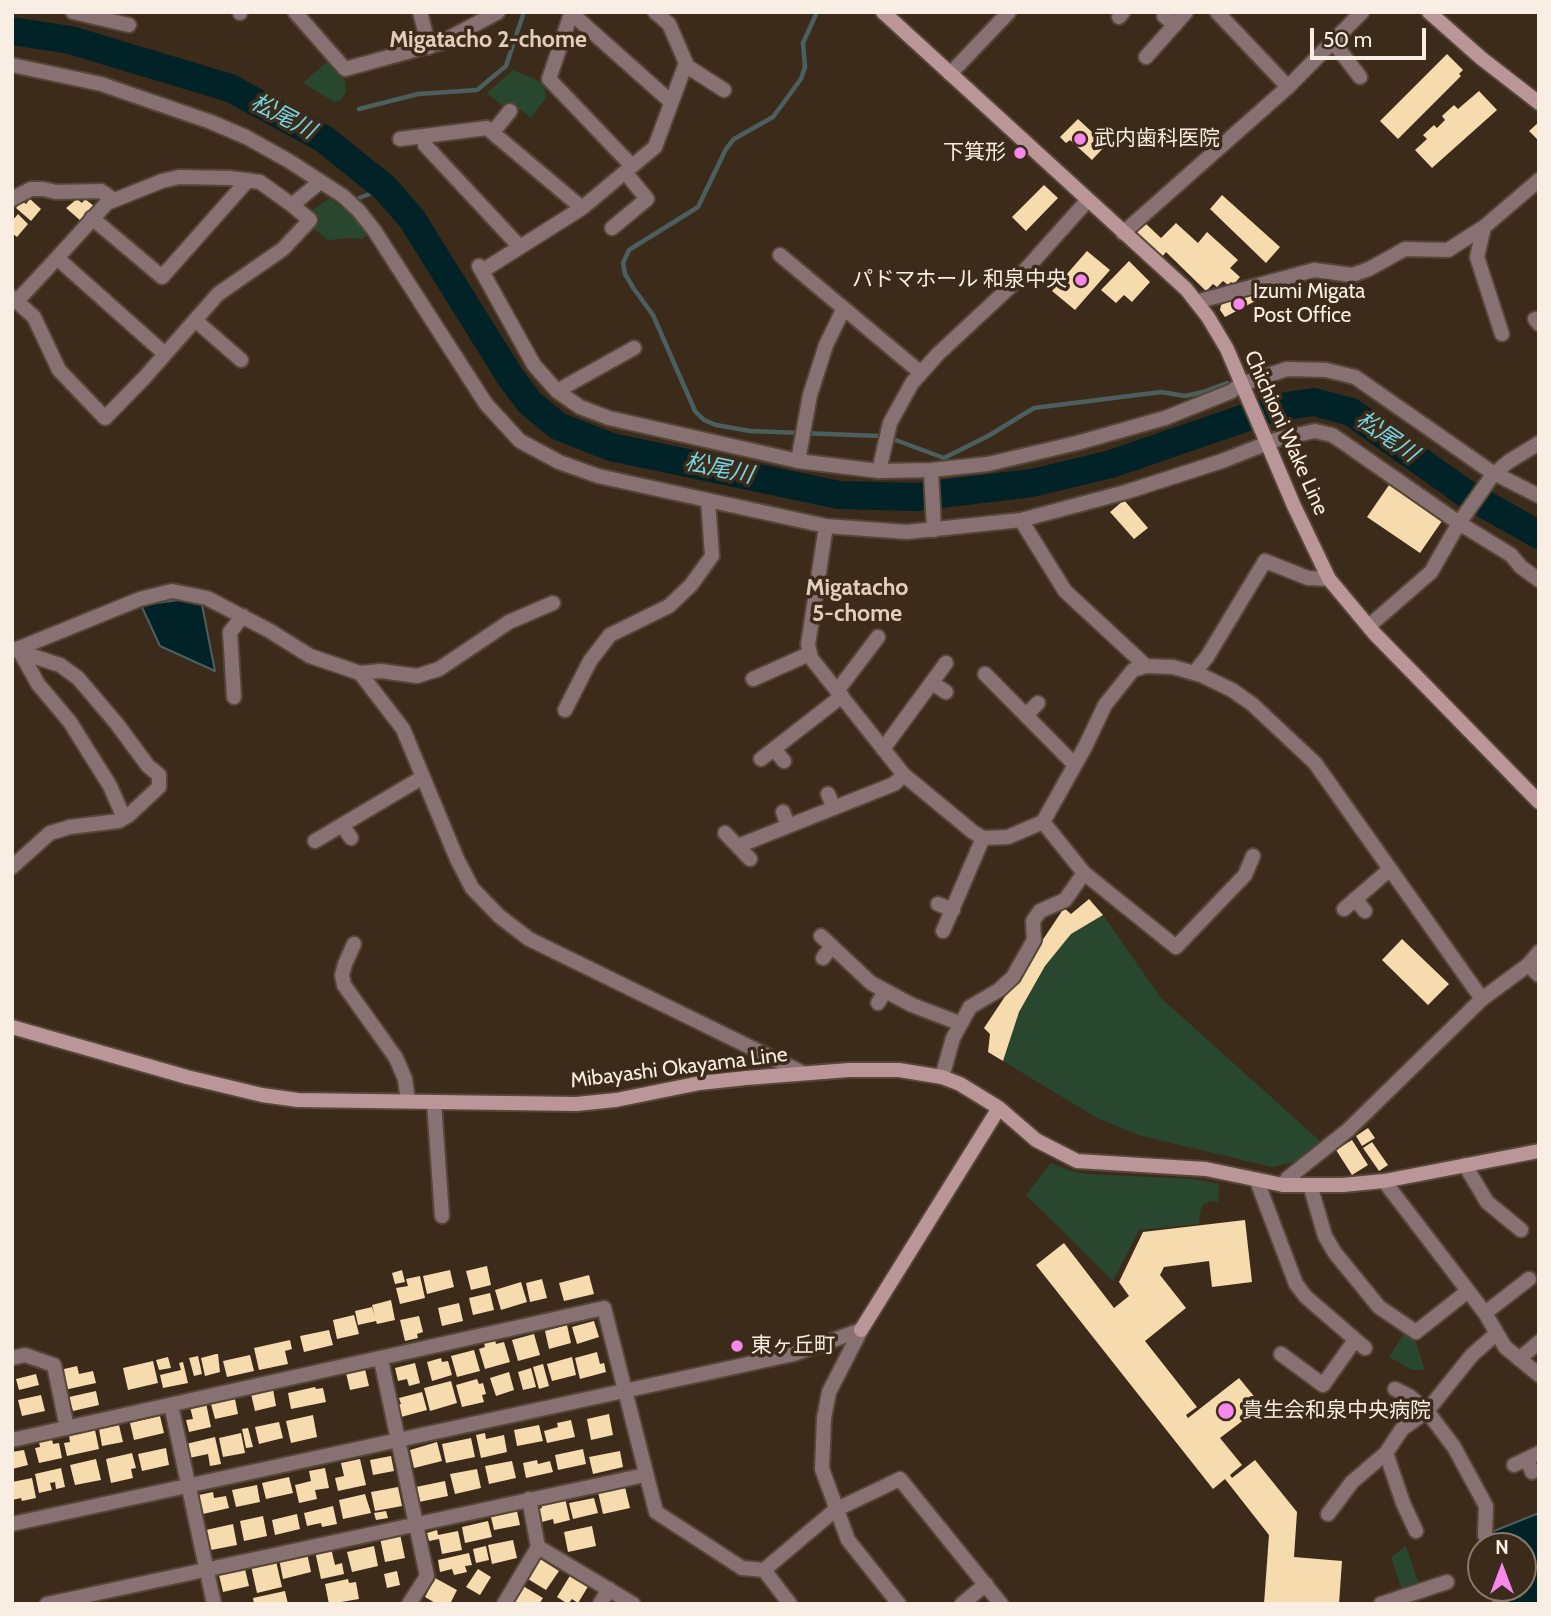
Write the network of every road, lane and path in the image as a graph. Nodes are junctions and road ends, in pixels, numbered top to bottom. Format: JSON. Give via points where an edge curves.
{"nodes":[{"id":1,"x":72,"y":12,"type":"edge"},
{"id":2,"x":295,"y":12,"type":"edge"},
{"id":3,"x":420,"y":12,"type":"edge"},
{"id":4,"x":498,"y":12,"type":"edge"},
{"id":5,"x":655,"y":12,"type":"edge"},
{"id":6,"x":883,"y":12,"type":"edge"},
{"id":7,"x":1009,"y":12,"type":"edge"},
{"id":8,"x":1186,"y":12,"type":"edge"},
{"id":9,"x":1217,"y":12,"type":"edge"},
{"id":10,"x":1362,"y":12,"type":"edge"},
{"id":11,"x":1429,"y":12,"type":"edge"},
{"id":12,"x":570,"y":13,"type":"edge"},
{"id":13,"x":96,"y":15,"type":"edge"},
{"id":14,"x":129,"y":25,"type":"dead end"},
{"id":15,"x":1334,"y":43,"type":"junction"},
{"id":16,"x":429,"y":47,"type":"junction"},
{"id":17,"x":1146,"y":57,"type":"dead end"},
{"id":18,"x":12,"y":65,"type":"edge"},
{"id":19,"x":685,"y":65,"type":"junction"},
{"id":20,"x":950,"y":74,"type":"junction"},
{"id":21,"x":1360,"y":77,"type":"dead end"},
{"id":22,"x":1288,"y":88,"type":"junction"},
{"id":23,"x":724,"y":90,"type":"dead end"},
{"id":24,"x":671,"y":102,"type":"junction"},
{"id":25,"x":1539,"y":103,"type":"edge"},
{"id":26,"x":510,"y":111,"type":"dead end"},
{"id":27,"x":493,"y":132,"type":"junction"},
{"id":28,"x":424,"y":136,"type":"junction"},
{"id":29,"x":400,"y":139,"type":"dead end"},
{"id":30,"x":629,"y":169,"type":"junction"},
{"id":31,"x":248,"y":180,"type":"junction"},
{"id":32,"x":1539,"y":180,"type":"edge"},
{"id":33,"x":320,"y":181,"type":"junction"},
{"id":34,"x":12,"y":199,"type":"edge"},
{"id":35,"x":114,"y":200,"type":"junction"},
{"id":36,"x":1087,"y":201,"type":"junction"},
{"id":37,"x":292,"y":205,"type":"junction"},
{"id":38,"x":582,"y":208,"type":"junction"},
{"id":39,"x":92,"y":218,"type":"junction"},
{"id":40,"x":1484,"y":226,"type":"junction"},
{"id":41,"x":611,"y":228,"type":"dead end"},
{"id":42,"x":1123,"y":233,"type":"junction"},
{"id":43,"x":520,"y":247,"type":"junction"},
{"id":44,"x":780,"y":255,"type":"dead end"},
{"id":45,"x":57,"y":258,"type":"junction"},
{"id":46,"x":15,"y":299,"type":"edge"},
{"id":47,"x":1196,"y":302,"type":"junction"},
{"id":48,"x":843,"y":310,"type":"junction"},
{"id":49,"x":195,"y":320,"type":"junction"},
{"id":50,"x":1502,"y":334,"type":"dead end"},
{"id":51,"x":634,"y":348,"type":"dead end"},
{"id":52,"x":165,"y":354,"type":"junction"},
{"id":53,"x":241,"y":360,"type":"dead end"},
{"id":54,"x":921,"y":373,"type":"junction"},
{"id":55,"x":1244,"y":388,"type":"junction"},
{"id":56,"x":557,"y":391,"type":"junction"},
{"id":57,"x":1266,"y":440,"type":"junction"},
{"id":58,"x":1539,"y":443,"type":"edge"},
{"id":59,"x":798,"y":461,"type":"junction"},
{"id":60,"x":879,"y":471,"type":"junction"},
{"id":61,"x":931,"y":472,"type":"junction"},
{"id":62,"x":1493,"y":475,"type":"junction"},
{"id":63,"x":1539,"y":496,"type":"edge"},
{"id":64,"x":708,"y":500,"type":"junction"},
{"id":65,"x":1021,"y":520,"type":"junction"},
{"id":66,"x":1460,"y":521,"type":"junction"},
{"id":67,"x":826,"y":526,"type":"junction"},
{"id":68,"x":934,"y":527,"type":"junction"},
{"id":69,"x":1511,"y":555,"type":"junction"},
{"id":70,"x":1539,"y":566,"type":"edge"},
{"id":71,"x":1329,"y":579,"type":"junction"},
{"id":72,"x":1539,"y":580,"type":"edge"},
{"id":73,"x":553,"y":603,"type":"dead end"},
{"id":74,"x":243,"y":616,"type":"junction"},
{"id":75,"x":1369,"y":626,"type":"junction"},
{"id":76,"x":878,"y":637,"type":"dead end"},
{"id":77,"x":17,"y":650,"type":"edge"},
{"id":78,"x":810,"y":654,"type":"junction"},
{"id":79,"x":946,"y":663,"type":"dead end"},
{"id":80,"x":1146,"y":666,"type":"junction"},
{"id":81,"x":360,"y":673,"type":"junction"},
{"id":82,"x":1194,"y":673,"type":"junction"},
{"id":83,"x":985,"y":674,"type":"dead end"},
{"id":84,"x":753,"y":679,"type":"dead end"},
{"id":85,"x":932,"y":683,"type":"junction"},
{"id":86,"x":946,"y":692,"type":"dead end"},
{"id":87,"x":839,"y":694,"type":"junction"},
{"id":88,"x":233,"y":696,"type":"dead end"},
{"id":89,"x":1038,"y":704,"type":"dead end"},
{"id":90,"x":565,"y":710,"type":"dead end"},
{"id":91,"x":1026,"y":715,"type":"junction"},
{"id":92,"x":883,"y":749,"type":"junction"},
{"id":93,"x":761,"y":759,"type":"dead end"},
{"id":94,"x":1074,"y":764,"type":"junction"},
{"id":95,"x":904,"y":775,"type":"junction"},
{"id":96,"x":423,"y":777,"type":"junction"},
{"id":97,"x":1539,"y":802,"type":"edge"},
{"id":98,"x":124,"y":818,"type":"junction"},
{"id":99,"x":1043,"y":822,"type":"junction"},
{"id":100,"x":342,"y":825,"type":"junction"},
{"id":101,"x":724,"y":833,"type":"dead end"},
{"id":102,"x":351,"y":838,"type":"dead end"},
{"id":103,"x":983,"y":838,"type":"junction"},
{"id":104,"x":315,"y":841,"type":"dead end"},
{"id":105,"x":737,"y":846,"type":"junction"},
{"id":106,"x":1254,"y":856,"type":"dead end"},
{"id":107,"x":750,"y":859,"type":"dead end"},
{"id":108,"x":12,"y":867,"type":"edge"},
{"id":109,"x":1389,"y":870,"type":"junction"},
{"id":110,"x":1084,"y":873,"type":"junction"},
{"id":111,"x":1355,"y":899,"type":"junction"},
{"id":112,"x":1343,"y":909,"type":"dead end"},
{"id":113,"x":1366,"y":911,"type":"dead end"},
{"id":114,"x":943,"y":931,"type":"dead end"},
{"id":115,"x":354,"y":944,"type":"dead end"},
{"id":116,"x":825,"y":947,"type":"dead end"},
{"id":117,"x":1539,"y":952,"type":"edge"},
{"id":118,"x":1533,"y":970,"type":"edge"},
{"id":119,"x":1482,"y":999,"type":"junction"},
{"id":120,"x":959,"y":1023,"type":"junction"},
{"id":121,"x":12,"y":1027,"type":"edge"},
{"id":122,"x":803,"y":1073,"type":"junction"},
{"id":123,"x":942,"y":1077,"type":"junction"},
{"id":124,"x":408,"y":1101,"type":"junction"},
{"id":125,"x":434,"y":1102,"type":"junction"},
{"id":126,"x":999,"y":1108,"type":"junction"},
{"id":127,"x":1539,"y":1151,"type":"edge"},
{"id":128,"x":1465,"y":1164,"type":"junction"},
{"id":129,"x":1257,"y":1181,"type":"junction"},
{"id":130,"x":1384,"y":1181,"type":"junction"},
{"id":131,"x":1283,"y":1185,"type":"junction"},
{"id":132,"x":1310,"y":1185,"type":"junction"},
{"id":133,"x":442,"y":1216,"type":"dead end"},
{"id":134,"x":1521,"y":1230,"type":"dead end"},
{"id":135,"x":1529,"y":1279,"type":"dead end"},
{"id":136,"x":1515,"y":1290,"type":"junction"},
{"id":137,"x":1468,"y":1291,"type":"junction"},
{"id":138,"x":1525,"y":1302,"type":"dead end"},
{"id":139,"x":1486,"y":1313,"type":"junction"},
{"id":140,"x":861,"y":1330,"type":"junction"},
{"id":141,"x":1496,"y":1334,"type":"junction"},
{"id":142,"x":1539,"y":1342,"type":"edge"},
{"id":143,"x":1281,"y":1354,"type":"dead end"},
{"id":144,"x":12,"y":1358,"type":"edge"},
{"id":145,"x":1519,"y":1359,"type":"junction"},
{"id":146,"x":381,"y":1360,"type":"junction"},
{"id":147,"x":1539,"y":1375,"type":"edge"},
{"id":148,"x":624,"y":1389,"type":"junction"},
{"id":149,"x":1395,"y":1389,"type":"dead end"},
{"id":150,"x":171,"y":1405,"type":"junction"},
{"id":151,"x":1427,"y":1412,"type":"junction"},
{"id":152,"x":67,"y":1428,"type":"junction"},
{"id":153,"x":12,"y":1440,"type":"edge"},
{"id":154,"x":398,"y":1440,"type":"junction"},
{"id":155,"x":1386,"y":1453,"type":"junction"},
{"id":156,"x":645,"y":1475,"type":"junction"},
{"id":157,"x":188,"y":1486,"type":"junction"},
{"id":158,"x":529,"y":1499,"type":"junction"},
{"id":159,"x":835,"y":1510,"type":"junction"},
{"id":160,"x":1328,"y":1514,"type":"dead end"},
{"id":161,"x":417,"y":1522,"type":"junction"},
{"id":162,"x":12,"y":1524,"type":"edge"},
{"id":163,"x":1416,"y":1531,"type":"dead end"},
{"id":164,"x":1485,"y":1532,"type":"edge"},
{"id":165,"x":538,"y":1547,"type":"junction"},
{"id":166,"x":206,"y":1569,"type":"junction"},
{"id":167,"x":764,"y":1570,"type":"junction"},
{"id":168,"x":1447,"y":1582,"type":"dead end"},
{"id":169,"x":986,"y":1584,"type":"junction"},
{"id":170,"x":609,"y":1589,"type":"junction"},
{"id":171,"x":1423,"y":1597,"type":"edge"},
{"id":172,"x":47,"y":1604,"type":"edge"},
{"id":173,"x":214,"y":1604,"type":"edge"},
{"id":174,"x":409,"y":1604,"type":"edge"},
{"id":175,"x":504,"y":1604,"type":"edge"},
{"id":176,"x":600,"y":1604,"type":"edge"},
{"id":177,"x":633,"y":1604,"type":"edge"},
{"id":178,"x":790,"y":1604,"type":"edge"},
{"id":179,"x":899,"y":1604,"type":"edge"},
{"id":180,"x":962,"y":1604,"type":"edge"},
{"id":181,"x":1001,"y":1604,"type":"edge"},
{"id":182,"x":1381,"y":1604,"type":"edge"}],
"edges":[{"from":1,"to":13,"type":"street"},
{"from":2,"to":16,"type":"street","via":[[345,69]]},
{"from":3,"to":16,"type":"street"},
{"from":4,"to":16,"type":"street"},
{"from":5,"to":19,"type":"street","via":[[668,24]]},
{"from":6,"to":20,"type":"main road","name":"Chichioni Wake Line"},
{"from":7,"to":20,"type":"street"},
{"from":8,"to":17,"type":"street","via":[[1169,20]]},
{"from":9,"to":22,"type":"street","via":[[1237,24]]},
{"from":10,"to":15,"type":"street"},
{"from":11,"to":25,"type":"main road"},
{"from":12,"to":24,"type":"street"},
{"from":12,"to":30,"type":"street","via":[[549,79]]},
{"from":13,"to":14,"type":"street"},
{"from":15,"to":21,"type":"street"},
{"from":15,"to":22,"type":"street"},
{"from":18,"to":33,"type":"street","via":[[101,84],[211,122],[246,136]]},
{"from":19,"to":23,"type":"street"},
{"from":19,"to":24,"type":"street"},
{"from":20,"to":36,"type":"main road","name":"Chichioni Wake Line"},
{"from":22,"to":42,"type":"street"},
{"from":24,"to":30,"type":"street","via":[[655,147]]},
{"from":26,"to":27,"type":"street"},
{"from":27,"to":28,"type":"street","via":[[487,128]]},
{"from":27,"to":38,"type":"street"},
{"from":28,"to":29,"type":"street"},
{"from":28,"to":43,"type":"street","via":[[425,145]]},
{"from":30,"to":38,"type":"street"},
{"from":30,"to":41,"type":"street","via":[[647,199]]},
{"from":31,"to":35,"type":"street","via":[[179,177]]},
{"from":31,"to":37,"type":"street","via":[[260,182]]},
{"from":31,"to":39,"type":"street","via":[[162,277]]},
{"from":32,"to":40,"type":"street"},
{"from":33,"to":37,"type":"street"},
{"from":33,"to":64,"type":"street","via":[[359,211],[374,230],[486,404],[520,441],[598,476]]},
{"from":34,"to":35,"type":"street","via":[[31,189],[43,189],[101,191]]},
{"from":35,"to":39,"type":"street"},
{"from":36,"to":42,"type":"main road","name":"Chichioni Wake Line"},
{"from":36,"to":54,"type":"street","via":[[1011,286]]},
{"from":37,"to":49,"type":"street","via":[[310,220],[283,249],[218,294]]},
{"from":38,"to":43,"type":"street"},
{"from":39,"to":45,"type":"street"},
{"from":40,"to":47,"type":"street","via":[[1448,250],[1405,249],[1352,275],[1314,270]]},
{"from":40,"to":50,"type":"street","via":[[1477,257]]},
{"from":42,"to":47,"type":"main road","name":"Chichioni Wake Line"},
{"from":43,"to":56,"type":"street","via":[[480,269],[534,365]]},
{"from":44,"to":48,"type":"street"},
{"from":45,"to":46,"type":"street"},
{"from":45,"to":52,"type":"street"},
{"from":46,"to":52,"type":"street","via":[[34,317],[59,370],[105,418]]},
{"from":47,"to":55,"type":"main road","name":"Chichioni Wake Line","via":[[1227,349]]},
{"from":48,"to":54,"type":"street"},
{"from":48,"to":59,"type":"street","via":[[810,395]]},
{"from":49,"to":52,"type":"street"},
{"from":49,"to":53,"type":"street"},
{"from":51,"to":56,"type":"street"},
{"from":54,"to":60,"type":"street","via":[[890,423]]},
{"from":55,"to":57,"type":"main road","name":"Chichioni Wake Line"},
{"from":55,"to":61,"type":"street","via":[[1165,418],[1077,443]]},
{"from":55,"to":62,"type":"street","via":[[1287,369],[1326,370],[1354,377]]},
{"from":56,"to":59,"type":"street","via":[[580,407],[609,418]]},
{"from":57,"to":65,"type":"street","via":[[1222,461]]},
{"from":57,"to":66,"type":"street","via":[[1315,430],[1332,435]]},
{"from":57,"to":71,"type":"main road","name":"Chichioni Wake Line"},
{"from":58,"to":62,"type":"street"},
{"from":59,"to":60,"type":"street"},
{"from":60,"to":61,"type":"street"},
{"from":61,"to":68,"type":"street"},
{"from":62,"to":63,"type":"street"},
{"from":62,"to":66,"type":"street"},
{"from":64,"to":67,"type":"street"},
{"from":64,"to":90,"type":"street","via":[[712,556],[669,606],[610,635],[590,661]]},
{"from":65,"to":68,"type":"street"},
{"from":65,"to":80,"type":"street","via":[[1065,591]]},
{"from":66,"to":69,"type":"street"},
{"from":66,"to":75,"type":"street","via":[[1431,572]]},
{"from":67,"to":68,"type":"street","via":[[907,532]]},
{"from":67,"to":78,"type":"street"},
{"from":69,"to":70,"type":"street"},
{"from":69,"to":72,"type":"street"},
{"from":71,"to":75,"type":"main road","name":"Chichioni Wake Line"},
{"from":71,"to":82,"type":"street","via":[[1308,578],[1265,561]]},
{"from":73,"to":81,"type":"street","via":[[509,621],[439,668],[416,676]]},
{"from":74,"to":77,"type":"street","via":[[207,598],[172,591],[140,599]]},
{"from":74,"to":81,"type":"street","via":[[310,656]]},
{"from":74,"to":88,"type":"street","via":[[230,632]]},
{"from":75,"to":97,"type":"main road","name":"Chichioni Wake Line"},
{"from":76,"to":87,"type":"street"},
{"from":77,"to":98,"type":"street","via":[[70,722]]},
{"from":77,"to":98,"type":"street","via":[[78,678],[159,775],[159,787]]},
{"from":78,"to":84,"type":"street"},
{"from":78,"to":87,"type":"street"},
{"from":79,"to":85,"type":"street"},
{"from":80,"to":82,"type":"street"},
{"from":80,"to":94,"type":"street","via":[[1133,670],[1105,705]]},
{"from":81,"to":96,"type":"street","via":[[403,729]]},
{"from":82,"to":109,"type":"street","via":[[1252,704],[1315,763]]},
{"from":83,"to":91,"type":"street"},
{"from":85,"to":86,"type":"street"},
{"from":85,"to":92,"type":"street"},
{"from":87,"to":92,"type":"street"},
{"from":87,"to":93,"type":"street","via":[[779,755]]},
{"from":89,"to":91,"type":"street"},
{"from":91,"to":94,"type":"street"},
{"from":92,"to":95,"type":"street"},
{"from":94,"to":99,"type":"street"},
{"from":95,"to":103,"type":"street"},
{"from":95,"to":105,"type":"street","via":[[894,784],[786,819]]},
{"from":96,"to":100,"type":"street"},
{"from":96,"to":122,"type":"street","via":[[472,888],[499,916],[529,939]]},
{"from":98,"to":108,"type":"street","via":[[50,833]]},
{"from":99,"to":103,"type":"street","via":[[1008,837]]},
{"from":99,"to":110,"type":"street"},
{"from":100,"to":102,"type":"street"},
{"from":100,"to":104,"type":"street"},
{"from":101,"to":105,"type":"street"},
{"from":103,"to":114,"type":"street","via":[[946,907]]},
{"from":105,"to":107,"type":"street"},
{"from":106,"to":110,"type":"street","via":[[1245,875],[1176,947]]},
{"from":109,"to":111,"type":"street"},
{"from":109,"to":119,"type":"street"},
{"from":110,"to":120,"type":"street","via":[[1065,900],[1040,911],[1033,921],[1034,940],[1013,977],[970,1007]]},
{"from":111,"to":112,"type":"street"},
{"from":111,"to":113,"type":"street"},
{"from":115,"to":124,"type":"street","via":[[342,975],[344,985],[396,1058]]},
{"from":116,"to":120,"type":"street","via":[[882,997]]},
{"from":117,"to":118,"type":"street"},
{"from":118,"to":119,"type":"street"},
{"from":119,"to":131,"type":"street","via":[[1348,1130]]},
{"from":120,"to":123,"type":"street"},
{"from":121,"to":124,"type":"main road","name":"Mibayashi Okayama Line","via":[[262,1095],[298,1100]]},
{"from":122,"to":123,"type":"main road","name":"Mibayashi Okayama Line","via":[[899,1070]]},
{"from":122,"to":125,"type":"main road","name":"Mibayashi Okayama Line","via":[[700,1083],[576,1104]]},
{"from":123,"to":126,"type":"main road","name":"Mibayashi Okayama Line"},
{"from":124,"to":125,"type":"main road","name":"Mibayashi Okayama Line"},
{"from":125,"to":133,"type":"street"},
{"from":126,"to":129,"type":"main road","name":"Mibayashi Okayama Line","via":[[1035,1140],[1077,1161],[1206,1169]]},
{"from":126,"to":140,"type":"main road"},
{"from":127,"to":128,"type":"main road","name":"Mibayashi Okayama Line"},
{"from":128,"to":130,"type":"main road","name":"Mibayashi Okayama Line"},
{"from":128,"to":134,"type":"street","via":[[1487,1202]]},
{"from":129,"to":131,"type":"main road","name":"Mibayashi Okayama Line"},
{"from":129,"to":143,"type":"street","via":[[1296,1283],[1360,1344],[1323,1385]]},
{"from":130,"to":132,"type":"main road","name":"Mibayashi Okayama Line"},
{"from":130,"to":137,"type":"street"},
{"from":131,"to":132,"type":"main road","name":"Mibayashi Okayama Line"},
{"from":132,"to":137,"type":"street","via":[[1335,1254],[1380,1307],[1416,1332]]},
{"from":135,"to":136,"type":"street"},
{"from":136,"to":138,"type":"street"},
{"from":136,"to":139,"type":"street"},
{"from":137,"to":139,"type":"street"},
{"from":139,"to":141,"type":"street"},
{"from":140,"to":148,"type":"street","via":[[794,1354]]},
{"from":140,"to":159,"type":"street","via":[[829,1392],[824,1418],[822,1469]]},
{"from":141,"to":145,"type":"street"},
{"from":141,"to":151,"type":"street","via":[[1472,1355]]},
{"from":142,"to":145,"type":"street"},
{"from":144,"to":152,"type":"street","via":[[25,1355],[54,1365]]},
{"from":145,"to":147,"type":"street"},
{"from":146,"to":148,"type":"street","via":[[604,1308]]},
{"from":146,"to":150,"type":"street"},
{"from":146,"to":154,"type":"street"},
{"from":148,"to":154,"type":"street"},
{"from":148,"to":156,"type":"street"},
{"from":149,"to":151,"type":"street"},
{"from":150,"to":152,"type":"street"},
{"from":150,"to":157,"type":"street"},
{"from":151,"to":155,"type":"street","via":[[1402,1429]]},
{"from":151,"to":164,"type":"street","via":[[1478,1488],[1486,1506]]},
{"from":152,"to":153,"type":"street"},
{"from":154,"to":157,"type":"street"},
{"from":154,"to":161,"type":"street"},
{"from":155,"to":160,"type":"street","via":[[1352,1482]]},
{"from":155,"to":163,"type":"street"},
{"from":156,"to":158,"type":"street"},
{"from":156,"to":167,"type":"street","via":[[656,1513],[742,1568]]},
{"from":157,"to":162,"type":"street"},
{"from":157,"to":166,"type":"street"},
{"from":158,"to":161,"type":"street"},
{"from":158,"to":165,"type":"street"},
{"from":159,"to":167,"type":"street"},
{"from":159,"to":169,"type":"street","via":[[900,1479]]},
{"from":159,"to":179,"type":"street","via":[[848,1541]]},
{"from":161,"to":166,"type":"street"},
{"from":161,"to":174,"type":"street","via":[[427,1576]]},
{"from":165,"to":170,"type":"street"},
{"from":165,"to":175,"type":"street"},
{"from":166,"to":172,"type":"street"},
{"from":166,"to":173,"type":"street"},
{"from":167,"to":178,"type":"street"},
{"from":168,"to":171,"type":"street"},
{"from":169,"to":180,"type":"street"},
{"from":169,"to":181,"type":"street"},
{"from":170,"to":176,"type":"street"},
{"from":170,"to":177,"type":"street"},
{"from":171,"to":182,"type":"street"}]}
